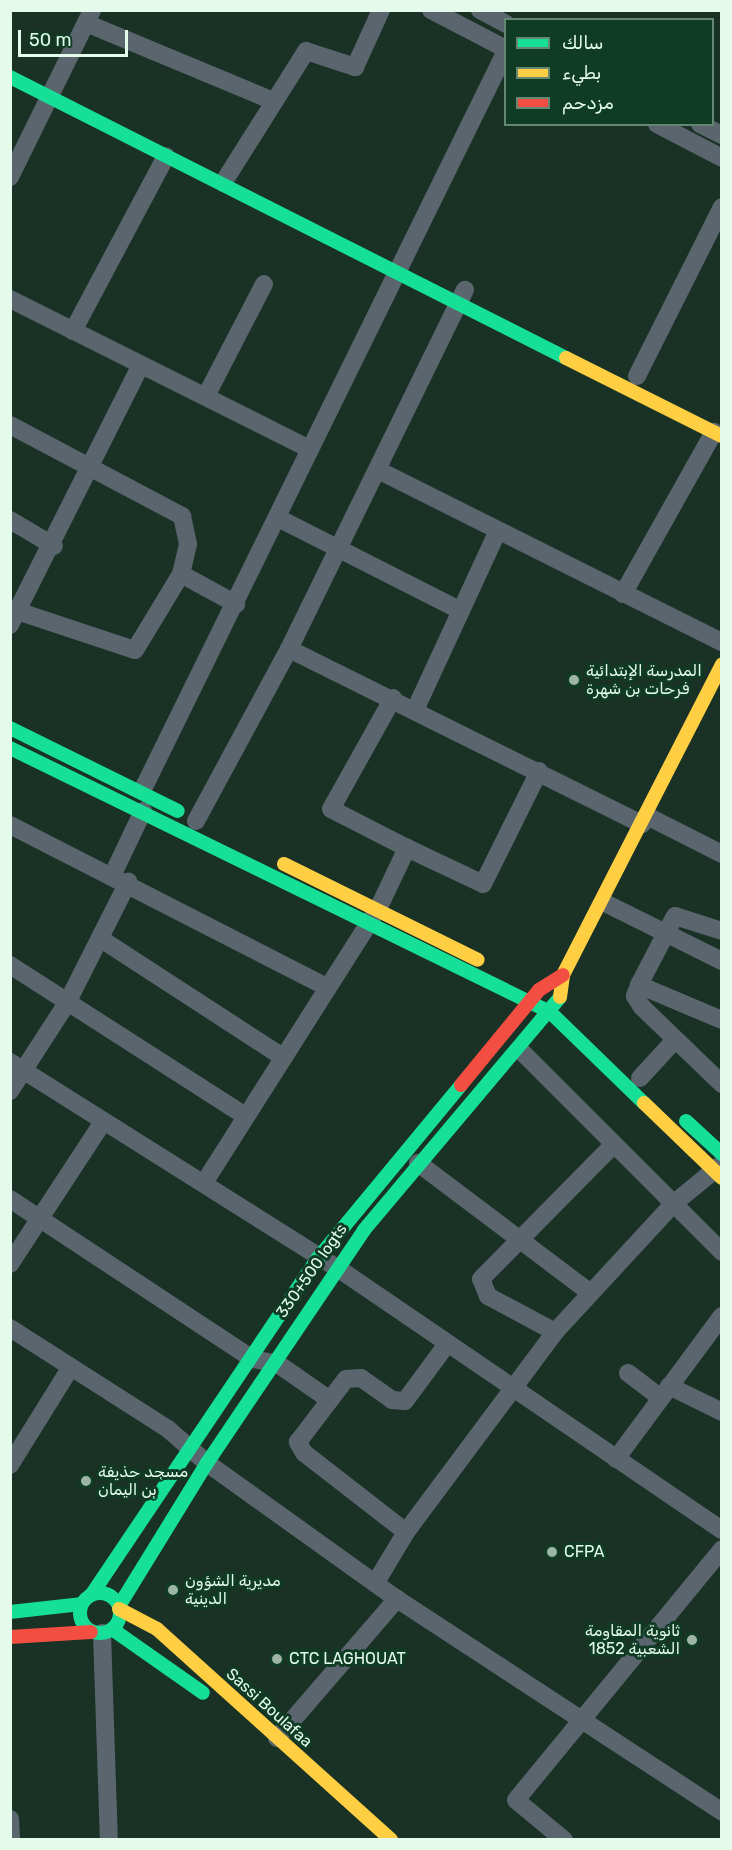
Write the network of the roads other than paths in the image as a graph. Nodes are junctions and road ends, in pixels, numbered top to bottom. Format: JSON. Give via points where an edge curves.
{"nodes":[{"id":1,"x":381,"y":10,"type":"edge"},
{"id":2,"x":431,"y":10,"type":"edge"},
{"id":3,"x":480,"y":10,"type":"edge"},
{"id":4,"x":89,"y":17,"type":"edge"},
{"id":5,"x":504,"y":23,"type":"edge"},
{"id":6,"x":504,"y":49,"type":"edge"},
{"id":7,"x":504,"y":54,"type":"edge"},
{"id":8,"x":10,"y":60,"type":"edge"},
{"id":9,"x":10,"y":78,"type":"edge"},
{"id":10,"x":53,"y":89,"type":"junction"},
{"id":11,"x":273,"y":101,"type":"junction"},
{"id":12,"x":661,"y":126,"type":"edge"},
{"id":13,"x":704,"y":126,"type":"edge"},
{"id":14,"x":722,"y":135,"type":"edge"},
{"id":15,"x":166,"y":156,"type":"junction"},
{"id":16,"x":722,"y":158,"type":"edge"},
{"id":17,"x":10,"y":177,"type":"edge"},
{"id":18,"x":227,"y":178,"type":"junction"},
{"id":19,"x":722,"y":207,"type":"edge"},
{"id":20,"x":400,"y":264,"type":"junction"},
{"id":21,"x":264,"y":284,"type":"dead end"},
{"id":22,"x":462,"y":296,"type":"junction"},
{"id":23,"x":10,"y":299,"type":"edge"},
{"id":24,"x":73,"y":331,"type":"junction"},
{"id":25,"x":141,"y":365,"type":"junction"},
{"id":26,"x":637,"y":376,"type":"junction"},
{"id":27,"x":206,"y":396,"type":"junction"},
{"id":28,"x":10,"y":425,"type":"edge"},
{"id":29,"x":719,"y":429,"type":"edge"},
{"id":30,"x":306,"y":447,"type":"junction"},
{"id":31,"x":92,"y":464,"type":"junction"},
{"id":32,"x":378,"y":470,"type":"junction"},
{"id":33,"x":278,"y":518,"type":"junction"},
{"id":34,"x":10,"y":520,"type":"edge"},
{"id":35,"x":497,"y":534,"type":"junction"},
{"id":36,"x":54,"y":546,"type":"junction"},
{"id":37,"x":339,"y":549,"type":"junction"},
{"id":38,"x":181,"y":574,"type":"junction"},
{"id":39,"x":622,"y":594,"type":"junction"},
{"id":40,"x":236,"y":603,"type":"junction"},
{"id":41,"x":461,"y":611,"type":"junction"},
{"id":42,"x":14,"y":618,"type":"edge"},
{"id":43,"x":722,"y":642,"type":"edge"},
{"id":44,"x":288,"y":650,"type":"junction"},
{"id":45,"x":722,"y":664,"type":"edge"},
{"id":46,"x":393,"y":698,"type":"junction"},
{"id":47,"x":416,"y":708,"type":"junction"},
{"id":48,"x":10,"y":728,"type":"edge"},
{"id":49,"x":10,"y":748,"type":"edge"},
{"id":50,"x":539,"y":771,"type":"junction"},
{"id":51,"x":141,"y":791,"type":"junction"},
{"id":52,"x":143,"y":811,"type":"junction"},
{"id":53,"x":196,"y":820,"type":"junction"},
{"id":54,"x":645,"y":820,"type":"junction"},
{"id":55,"x":10,"y":825,"type":"edge"},
{"id":56,"x":407,"y":848,"type":"junction"},
{"id":57,"x":722,"y":854,"type":"edge"},
{"id":58,"x":120,"y":879,"type":"junction"},
{"id":59,"x":603,"y":902,"type":"junction"},
{"id":60,"x":378,"y":909,"type":"junction"},
{"id":61,"x":366,"y":925,"type":"junction"},
{"id":62,"x":722,"y":931,"type":"edge"},
{"id":63,"x":664,"y":934,"type":"junction"},
{"id":64,"x":101,"y":939,"type":"junction"},
{"id":65,"x":722,"y":962,"type":"edge"},
{"id":66,"x":10,"y":965,"type":"edge"},
{"id":67,"x":563,"y":975,"type":"junction"},
{"id":68,"x":639,"y":985,"type":"junction"},
{"id":69,"x":326,"y":987,"type":"junction"},
{"id":70,"x":539,"y":990,"type":"junction"},
{"id":71,"x":560,"y":1000,"type":"junction"},
{"id":72,"x":67,"y":1003,"type":"junction"},
{"id":73,"x":530,"y":1003,"type":"junction"},
{"id":74,"x":550,"y":1012,"type":"junction"},
{"id":75,"x":722,"y":1020,"type":"edge"},
{"id":76,"x":674,"y":1041,"type":"junction"},
{"id":77,"x":519,"y":1049,"type":"junction"},
{"id":78,"x":281,"y":1056,"type":"junction"},
{"id":79,"x":17,"y":1066,"type":"edge"},
{"id":80,"x":640,"y":1078,"type":"junction"},
{"id":81,"x":722,"y":1084,"type":"edge"},
{"id":82,"x":10,"y":1091,"type":"edge"},
{"id":83,"x":244,"y":1115,"type":"junction"},
{"id":84,"x":103,"y":1122,"type":"junction"},
{"id":85,"x":612,"y":1146,"type":"junction"},
{"id":86,"x":418,"y":1164,"type":"junction"},
{"id":87,"x":719,"y":1167,"type":"edge"},
{"id":88,"x":204,"y":1183,"type":"junction"},
{"id":89,"x":10,"y":1199,"type":"edge"},
{"id":90,"x":672,"y":1205,"type":"junction"},
{"id":91,"x":40,"y":1216,"type":"junction"},
{"id":92,"x":516,"y":1238,"type":"junction"},
{"id":93,"x":722,"y":1252,"type":"edge"},
{"id":94,"x":318,"y":1258,"type":"junction"},
{"id":95,"x":10,"y":1264,"type":"edge"},
{"id":96,"x":339,"y":1269,"type":"junction"},
{"id":97,"x":589,"y":1292,"type":"junction"},
{"id":98,"x":722,"y":1316,"type":"edge"},
{"id":99,"x":10,"y":1328,"type":"edge"},
{"id":100,"x":555,"y":1332,"type":"junction"},
{"id":101,"x":447,"y":1344,"type":"junction"},
{"id":102,"x":253,"y":1359,"type":"junction"},
{"id":103,"x":278,"y":1364,"type":"junction"},
{"id":104,"x":71,"y":1367,"type":"junction"},
{"id":105,"x":628,"y":1373,"type":"dead end"},
{"id":106,"x":513,"y":1387,"type":"junction"},
{"id":107,"x":665,"y":1392,"type":"junction"},
{"id":108,"x":327,"y":1398,"type":"junction"},
{"id":109,"x":722,"y":1412,"type":"edge"},
{"id":110,"x":194,"y":1448,"type":"junction"},
{"id":111,"x":616,"y":1459,"type":"junction"},
{"id":112,"x":207,"y":1463,"type":"junction"},
{"id":113,"x":10,"y":1465,"type":"edge"},
{"id":114,"x":722,"y":1530,"type":"edge"},
{"id":115,"x":406,"y":1532,"type":"junction"},
{"id":116,"x":722,"y":1549,"type":"edge"},
{"id":117,"x":376,"y":1582,"type":"junction"},
{"id":118,"x":92,"y":1594,"type":"junction"},
{"id":119,"x":397,"y":1599,"type":"junction"},
{"id":120,"x":81,"y":1604,"type":"junction"},
{"id":121,"x":119,"y":1607,"type":"junction"},
{"id":122,"x":10,"y":1612,"type":"edge"},
{"id":123,"x":102,"y":1631,"type":"junction"},
{"id":124,"x":10,"y":1637,"type":"edge"},
{"id":125,"x":583,"y":1717,"type":"junction"},
{"id":126,"x":277,"y":1737,"type":"junction"},
{"id":127,"x":722,"y":1812,"type":"edge"},
{"id":128,"x":10,"y":1819,"type":"edge"},
{"id":129,"x":11,"y":1839,"type":"edge"},
{"id":130,"x":109,"y":1839,"type":"edge"},
{"id":131,"x":366,"y":1839,"type":"edge"},
{"id":132,"x":391,"y":1839,"type":"edge"},
{"id":133,"x":564,"y":1839,"type":"edge"}],
"edges":[{"from":1,"to":11,"type":"street","via":[[354,67],[306,51]]},
{"from":2,"to":6,"type":"street"},
{"from":3,"to":5,"type":"street"},
{"from":4,"to":10,"type":"street"},
{"from":4,"to":11,"type":"street"},
{"from":7,"to":20,"type":"street"},
{"from":8,"to":10,"type":"street"},
{"from":9,"to":10,"type":"street"},
{"from":10,"to":15,"type":"street"},
{"from":10,"to":17,"type":"street"},
{"from":10,"to":18,"type":"street"},
{"from":11,"to":18,"type":"street"},
{"from":12,"to":16,"type":"street"},
{"from":13,"to":14,"type":"street"},
{"from":15,"to":18,"type":"street"},
{"from":15,"to":24,"type":"street"},
{"from":18,"to":20,"type":"street"},
{"from":19,"to":26,"type":"street"},
{"from":20,"to":22,"type":"street"},
{"from":20,"to":30,"type":"street"},
{"from":21,"to":27,"type":"street"},
{"from":22,"to":26,"type":"street"},
{"from":22,"to":29,"type":"street"},
{"from":22,"to":32,"type":"street"},
{"from":23,"to":24,"type":"street"},
{"from":24,"to":25,"type":"street"},
{"from":25,"to":27,"type":"street"},
{"from":25,"to":31,"type":"street"},
{"from":26,"to":29,"type":"street"},
{"from":27,"to":30,"type":"street"},
{"from":28,"to":31,"type":"street"},
{"from":29,"to":39,"type":"street"},
{"from":30,"to":33,"type":"street"},
{"from":31,"to":36,"type":"street"},
{"from":31,"to":38,"type":"street","via":[[182,516],[188,544]]},
{"from":32,"to":35,"type":"street"},
{"from":32,"to":37,"type":"street"},
{"from":33,"to":37,"type":"street"},
{"from":33,"to":40,"type":"street"},
{"from":34,"to":36,"type":"street"},
{"from":35,"to":39,"type":"street"},
{"from":35,"to":41,"type":"street"},
{"from":36,"to":42,"type":"street"},
{"from":37,"to":41,"type":"street"},
{"from":37,"to":44,"type":"street"},
{"from":38,"to":40,"type":"street"},
{"from":38,"to":42,"type":"street","via":[[135,650]]},
{"from":39,"to":43,"type":"street"},
{"from":40,"to":51,"type":"street"},
{"from":41,"to":47,"type":"street"},
{"from":44,"to":46,"type":"street"},
{"from":44,"to":53,"type":"street"},
{"from":45,"to":54,"type":"street"},
{"from":46,"to":47,"type":"street"},
{"from":46,"to":56,"type":"street","via":[[331,809]]},
{"from":47,"to":50,"type":"street"},
{"from":48,"to":51,"type":"street"},
{"from":49,"to":52,"type":"street"},
{"from":50,"to":54,"type":"street"},
{"from":50,"to":56,"type":"street","via":[[483,885]]},
{"from":51,"to":53,"type":"street"},
{"from":52,"to":58,"type":"street"},
{"from":52,"to":61,"type":"street"},
{"from":53,"to":60,"type":"street"},
{"from":54,"to":57,"type":"street"},
{"from":54,"to":59,"type":"street"},
{"from":55,"to":58,"type":"street"},
{"from":56,"to":60,"type":"street"},
{"from":58,"to":64,"type":"street"},
{"from":58,"to":69,"type":"street"},
{"from":59,"to":63,"type":"street"},
{"from":59,"to":67,"type":"street"},
{"from":60,"to":61,"type":"street"},
{"from":60,"to":70,"type":"street"},
{"from":61,"to":69,"type":"street"},
{"from":61,"to":73,"type":"street"},
{"from":62,"to":63,"type":"street","via":[[682,916],[668,922]]},
{"from":63,"to":65,"type":"street"},
{"from":63,"to":68,"type":"street"},
{"from":64,"to":72,"type":"street"},
{"from":64,"to":78,"type":"street"},
{"from":66,"to":72,"type":"street"},
{"from":67,"to":70,"type":"street","name":"330+500 logts"},
{"from":67,"to":71,"type":"street"},
{"from":68,"to":75,"type":"street"},
{"from":68,"to":76,"type":"street","via":[[635,996]]},
{"from":69,"to":78,"type":"street"},
{"from":70,"to":71,"type":"street"},
{"from":70,"to":73,"type":"street","name":"330+500 logts"},
{"from":71,"to":74,"type":"street"},
{"from":71,"to":80,"type":"street"},
{"from":72,"to":79,"type":"street"},
{"from":72,"to":83,"type":"street"},
{"from":73,"to":74,"type":"street"},
{"from":73,"to":94,"type":"street","name":"330+500 logts"},
{"from":74,"to":77,"type":"street"},
{"from":74,"to":87,"type":"street"},
{"from":76,"to":80,"type":"street"},
{"from":76,"to":81,"type":"street"},
{"from":77,"to":85,"type":"street"},
{"from":77,"to":86,"type":"street"},
{"from":78,"to":83,"type":"street"},
{"from":79,"to":82,"type":"street"},
{"from":79,"to":84,"type":"street"},
{"from":80,"to":87,"type":"street"},
{"from":83,"to":88,"type":"street"},
{"from":84,"to":88,"type":"street"},
{"from":84,"to":91,"type":"street"},
{"from":85,"to":90,"type":"street"},
{"from":85,"to":92,"type":"street"},
{"from":86,"to":92,"type":"street"},
{"from":86,"to":96,"type":"street"},
{"from":87,"to":90,"type":"street"},
{"from":88,"to":94,"type":"street"},
{"from":89,"to":91,"type":"street"},
{"from":90,"to":93,"type":"street"},
{"from":90,"to":97,"type":"street"},
{"from":91,"to":95,"type":"street"},
{"from":91,"to":102,"type":"street"},
{"from":92,"to":97,"type":"street"},
{"from":92,"to":100,"type":"street","via":[[490,1266],[482,1287]]},
{"from":94,"to":96,"type":"street"},
{"from":94,"to":102,"type":"street","name":"330+500 logts"},
{"from":96,"to":101,"type":"street"},
{"from":96,"to":103,"type":"street"},
{"from":97,"to":100,"type":"street"},
{"from":98,"to":107,"type":"street"},
{"from":99,"to":104,"type":"street"},
{"from":100,"to":106,"type":"street"},
{"from":101,"to":106,"type":"street"},
{"from":101,"to":108,"type":"street","via":[[405,1401],[392,1400],[352,1376]]},
{"from":102,"to":103,"type":"street"},
{"from":102,"to":110,"type":"street","name":"330+500 logts"},
{"from":103,"to":108,"type":"street"},
{"from":103,"to":112,"type":"street"},
{"from":104,"to":110,"type":"street"},
{"from":104,"to":113,"type":"street"},
{"from":105,"to":107,"type":"street"},
{"from":106,"to":111,"type":"street"},
{"from":106,"to":115,"type":"street"},
{"from":107,"to":109,"type":"street"},
{"from":107,"to":111,"type":"street"},
{"from":108,"to":115,"type":"street","via":[[301,1437],[300,1449]]},
{"from":110,"to":112,"type":"street"},
{"from":110,"to":118,"type":"street","name":"330+500 logts"},
{"from":111,"to":114,"type":"street"},
{"from":112,"to":117,"type":"street"},
{"from":112,"to":121,"type":"street"},
{"from":115,"to":117,"type":"street"},
{"from":116,"to":125,"type":"street"},
{"from":117,"to":119,"type":"street"},
{"from":118,"to":120,"type":"street"},
{"from":118,"to":121,"type":"street","via":[[111,1596]]},
{"from":119,"to":125,"type":"street"},
{"from":119,"to":126,"type":"street"},
{"from":120,"to":122,"type":"street"},
{"from":120,"to":123,"type":"street","via":[[80,1617]]},
{"from":121,"to":123,"type":"street"},
{"from":121,"to":126,"type":"street","name":"Sassi Boulafaa","via":[[157,1629]]},
{"from":123,"to":124,"type":"street"},
{"from":123,"to":130,"type":"street"},
{"from":123,"to":131,"type":"street","via":[[171,1665]]},
{"from":125,"to":127,"type":"street"},
{"from":125,"to":133,"type":"street","via":[[516,1800]]},
{"from":126,"to":132,"type":"street","name":"Sassi Boulafaa"},
{"from":128,"to":129,"type":"street"}]}
